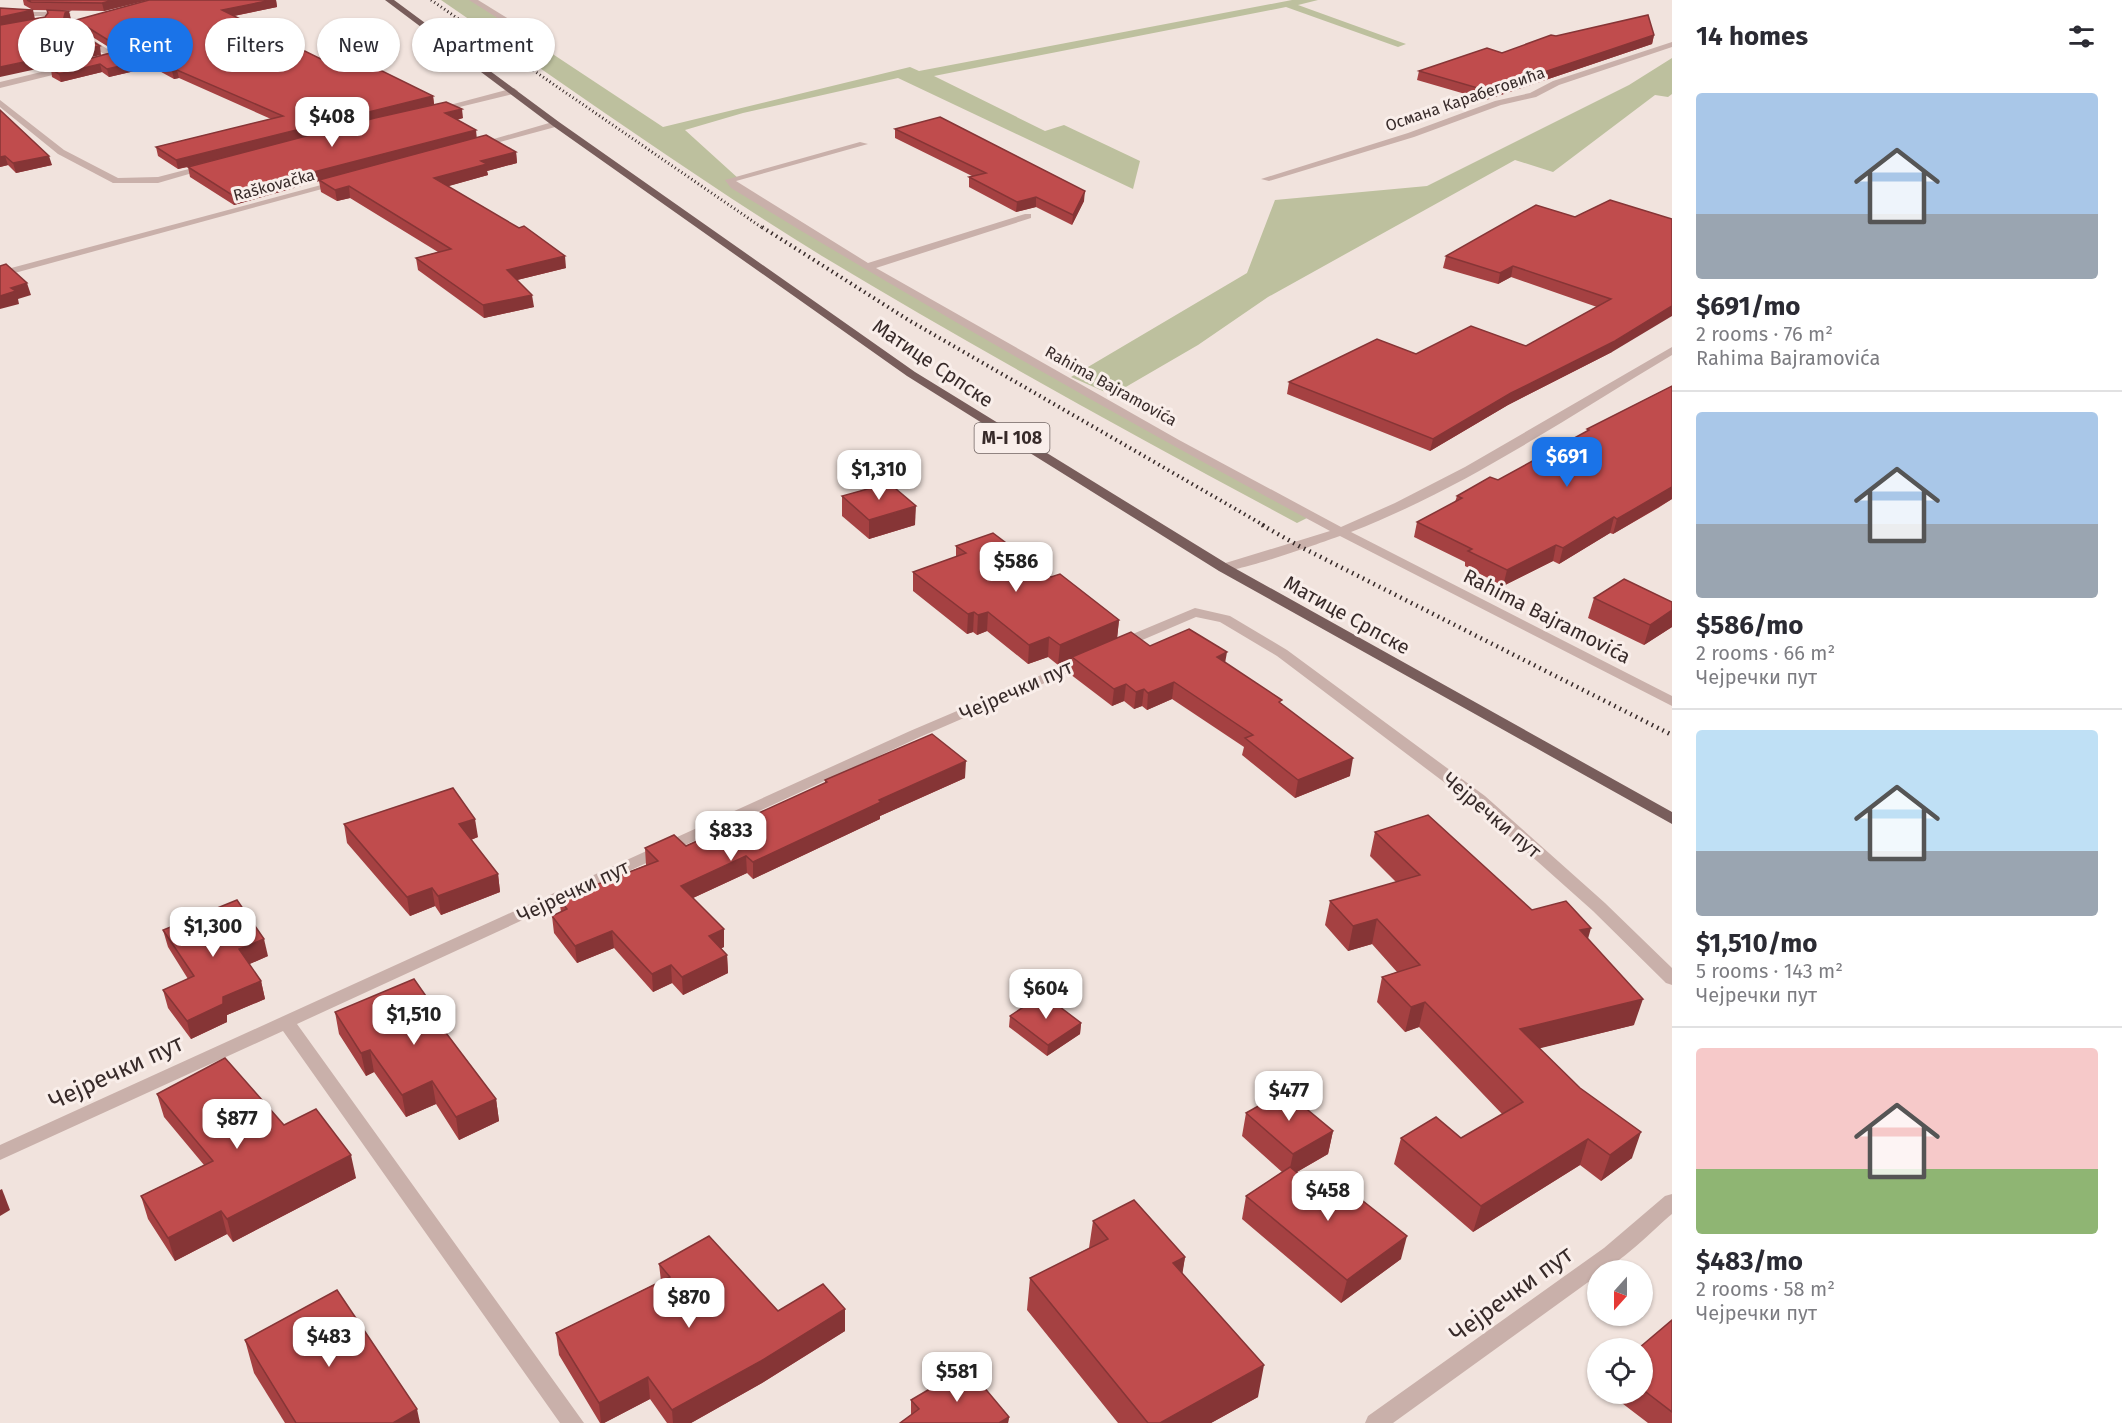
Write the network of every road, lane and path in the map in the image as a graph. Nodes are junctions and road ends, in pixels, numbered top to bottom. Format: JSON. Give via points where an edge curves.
{"nodes":[{"id":1,"x":389,"y":0,"type":"edge"},
{"id":2,"x":473,"y":0,"type":"edge"},
{"id":3,"x":0,"y":14,"type":"edge"},
{"id":4,"x":104,"y":15,"type":"junction"},
{"id":5,"x":78,"y":18,"type":"edge"},
{"id":6,"x":93,"y":18,"type":"edge"},
{"id":7,"x":502,"y":18,"type":"edge"},
{"id":8,"x":1672,"y":44,"type":"edge"},
{"id":9,"x":95,"y":45,"type":"edge"},
{"id":10,"x":95,"y":62,"type":"edge"},
{"id":11,"x":52,"y":72,"type":"edge"},
{"id":12,"x":0,"y":85,"type":"edge"},
{"id":13,"x":514,"y":91,"type":"junction"},
{"id":14,"x":0,"y":104,"type":"edge"},
{"id":15,"x":422,"y":113,"type":"edge"},
{"id":16,"x":556,"y":124,"type":"junction"},
{"id":17,"x":863,"y":144,"type":"dead end"},
{"id":18,"x":465,"y":149,"type":"edge"},
{"id":19,"x":222,"y":163,"type":"edge"},
{"id":20,"x":352,"y":179,"type":"edge"},
{"id":21,"x":1266,"y":179,"type":"dead end"},
{"id":22,"x":1028,"y":216,"type":"dead end"},
{"id":23,"x":867,"y":267,"type":"junction"},
{"id":24,"x":0,"y":274,"type":"edge"},
{"id":25,"x":1672,"y":350,"type":"edge"},
{"id":26,"x":1341,"y":532,"type":"junction"},
{"id":27,"x":1224,"y":568,"type":"junction"},
{"id":28,"x":1672,"y":702,"type":"edge"},
{"id":29,"x":1672,"y":819,"type":"edge"},
{"id":30,"x":1672,"y":979,"type":"edge"},
{"id":31,"x":286,"y":1022,"type":"junction"},
{"id":32,"x":0,"y":1153,"type":"edge"},
{"id":33,"x":1672,"y":1202,"type":"edge"},
{"id":34,"x":573,"y":1423,"type":"edge"},
{"id":35,"x":1376,"y":1423,"type":"edge"}],
"edges":[{"from":1,"to":13,"type":"main road","name":"Матице Српске","number":"M-I 108"},
{"from":2,"to":7,"type":"street"},
{"from":3,"to":4,"type":"street"},
{"from":4,"to":5,"type":"street"},
{"from":4,"to":6,"type":"street"},
{"from":8,"to":21,"type":"street","name":"Османа Карабеговића","via":[[1556,83],[1533,95]]},
{"from":9,"to":10,"type":"street","via":[[114,57]]},
{"from":11,"to":12,"type":"street"},
{"from":13,"to":15,"type":"street"},
{"from":13,"to":16,"type":"main road","name":"Матице Српске","number":"M-I 108"},
{"from":14,"to":19,"type":"street","via":[[62,152],[116,181],[158,180]]},
{"from":16,"to":18,"type":"street"},
{"from":16,"to":27,"type":"main road","name":"Матице Српске","number":"M-I 108","via":[[911,374]]},
{"from":17,"to":23,"type":"street","name":"Rahima Bajramovića","via":[[730,180]]},
{"from":20,"to":24,"type":"street","name":"Raškovačka"},
{"from":22,"to":23,"type":"street"},
{"from":23,"to":26,"type":"street","name":"Rahima Bajramovića","via":[[1175,443]]},
{"from":25,"to":26,"type":"street","via":[[1400,507]]},
{"from":26,"to":27,"type":"street"},
{"from":26,"to":28,"type":"street","name":"Rahima Bajramovića"},
{"from":27,"to":29,"type":"main road","name":"Матице Српске","number":"M-I 108"},
{"from":30,"to":31,"type":"street","name":"Чејречки пут","via":[[1599,907],[1479,800],[1282,652],[1225,619],[1195,612],[915,734]]},
{"from":31,"to":32,"type":"street","name":"Чејречки пут"},
{"from":31,"to":34,"type":"street"},
{"from":33,"to":35,"type":"street","name":"Чејречки пут","via":[[1611,1254]]}]}
